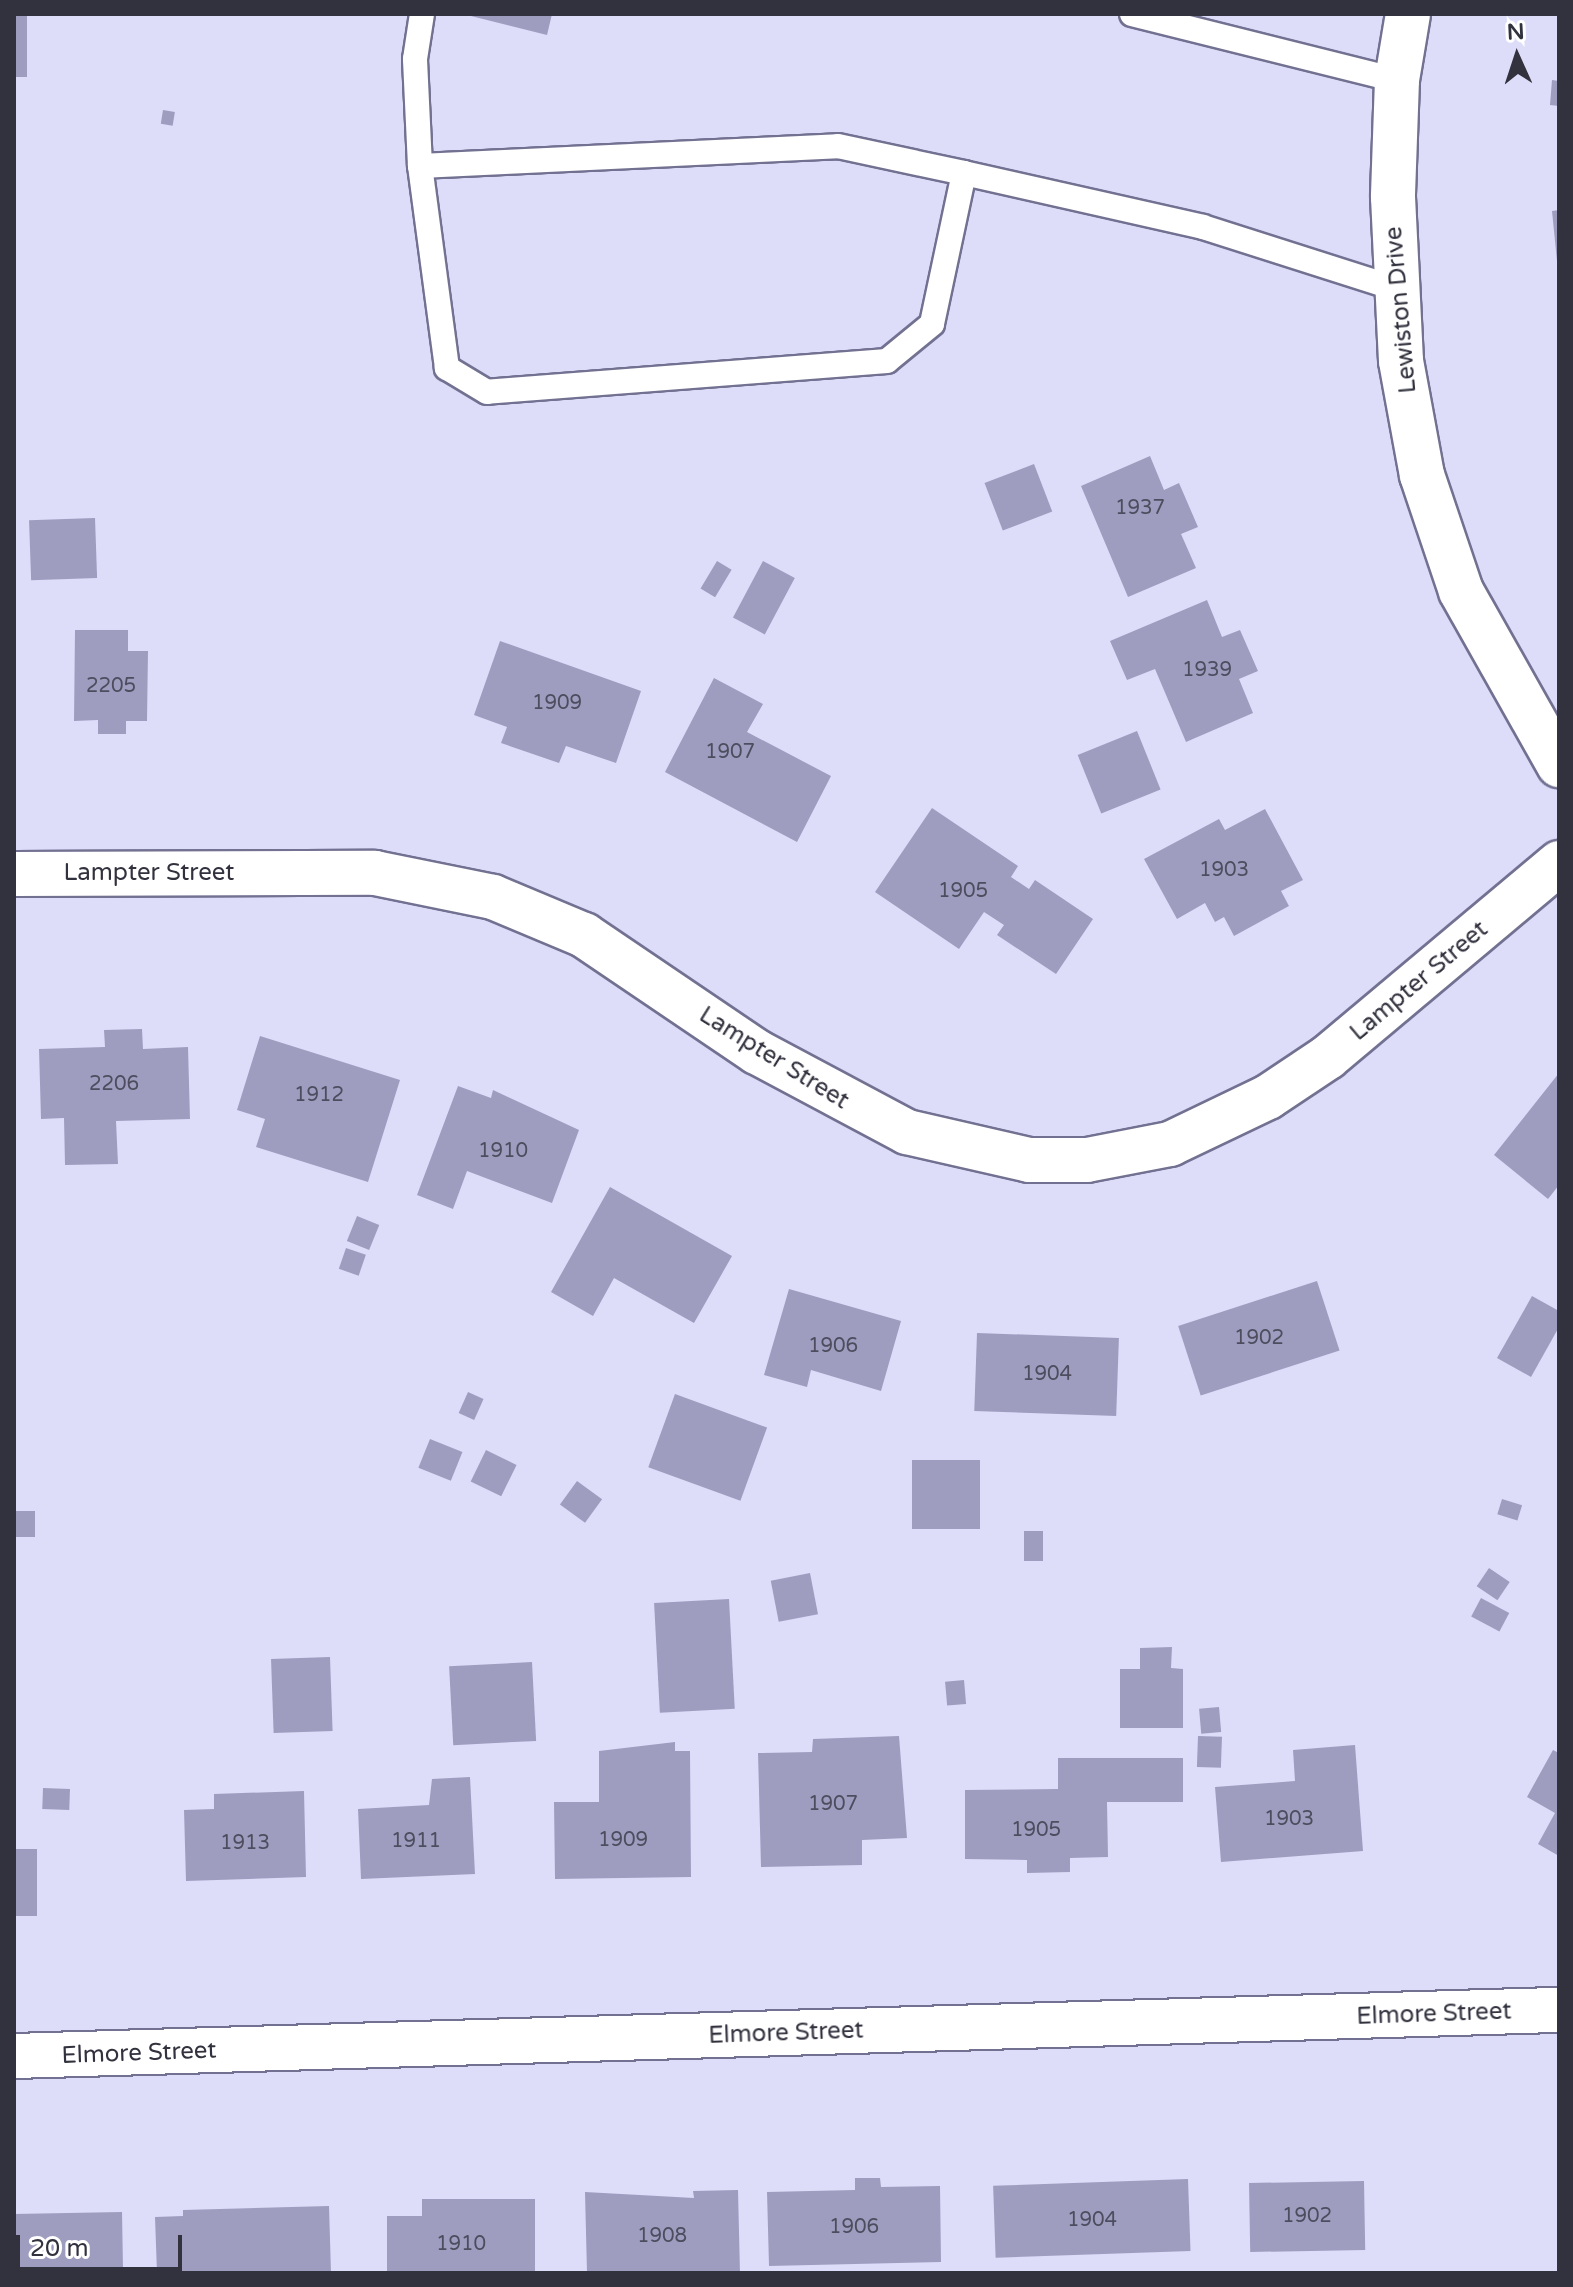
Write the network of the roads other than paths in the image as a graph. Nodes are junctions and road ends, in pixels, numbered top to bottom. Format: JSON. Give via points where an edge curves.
{"nodes":[{"id":1,"x":422,"y":14,"type":"edge"},
{"id":2,"x":1132,"y":14,"type":"edge"},
{"id":3,"x":1408,"y":14,"type":"edge"},
{"id":4,"x":1397,"y":80,"type":"junction"},
{"id":5,"x":420,"y":166,"type":"junction"},
{"id":6,"x":964,"y":173,"type":"junction"},
{"id":7,"x":1397,"y":289,"type":"junction"},
{"id":8,"x":1559,"y":765,"type":"edge"},
{"id":9,"x":1559,"y":863,"type":"edge"},
{"id":10,"x":14,"y":874,"type":"edge"},
{"id":11,"x":1559,"y":2010,"type":"edge"},
{"id":12,"x":14,"y":2056,"type":"edge"}],
"edges":[{"from":1,"to":5,"type":"lane","via":[[415,59]]},
{"from":2,"to":4,"type":"lane"},
{"from":3,"to":4,"type":"street","name":"Lewiston Drive"},
{"from":4,"to":7,"type":"street","name":"Lewiston Drive"},
{"from":5,"to":6,"type":"lane","via":[[838,146]]},
{"from":5,"to":6,"type":"lane","via":[[447,368],[487,392],[887,361],[932,324]]},
{"from":6,"to":7,"type":"lane","via":[[1203,227]]},
{"from":7,"to":8,"type":"street","name":"Lewiston Drive","via":[[1401,361],[1427,490],[1461,591]]},
{"from":9,"to":10,"type":"street","name":"Lampter Street","via":[[1328,1057],[1268,1097],[1170,1144],[1087,1160],[1000,1156],[907,1132],[769,1060],[584,935],[493,897],[375,873]]},
{"from":11,"to":12,"type":"street","name":"Elmore Street"}]}
